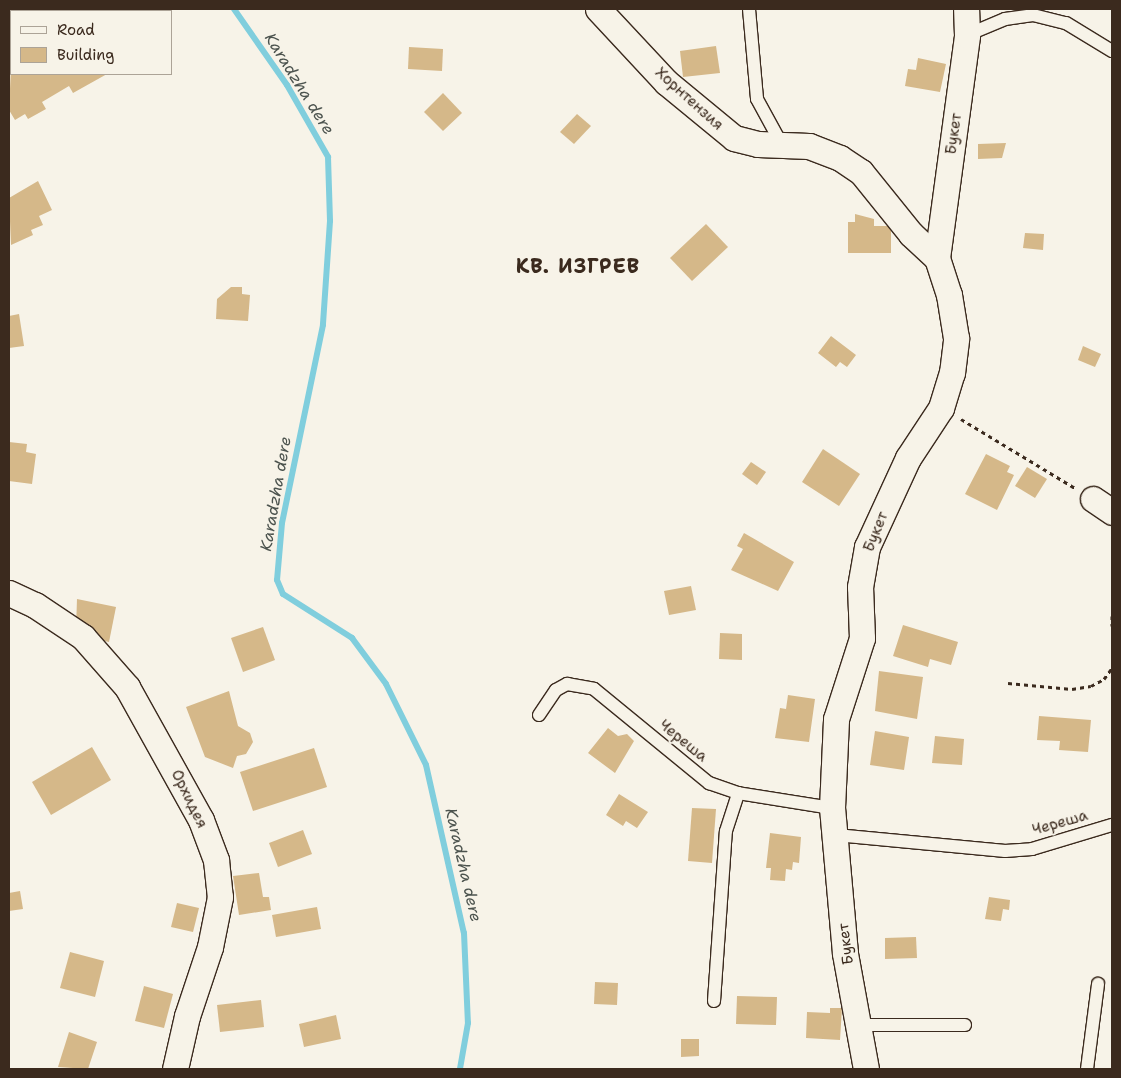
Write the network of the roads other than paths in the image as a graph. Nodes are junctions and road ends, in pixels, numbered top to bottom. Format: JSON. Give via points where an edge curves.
{"nodes":[{"id":1,"x":598,"y":9,"type":"edge"},
{"id":2,"x":750,"y":9,"type":"edge"},
{"id":3,"x":966,"y":9,"type":"edge"},
{"id":4,"x":968,"y":35,"type":"junction"},
{"id":5,"x":1112,"y":52,"type":"edge"},
{"id":6,"x":781,"y":143,"type":"junction"},
{"id":7,"x":936,"y":258,"type":"junction"},
{"id":8,"x":9,"y":593,"type":"edge"},
{"id":9,"x":539,"y":715,"type":"dead end"},
{"id":10,"x":738,"y":792,"type":"junction"},
{"id":11,"x":832,"y":808,"type":"junction"},
{"id":12,"x":1112,"y":824,"type":"edge"},
{"id":13,"x":836,"y":834,"type":"junction"},
{"id":14,"x":1098,"y":984,"type":"dead end"},
{"id":15,"x":714,"y":1001,"type":"dead end"},
{"id":16,"x":860,"y":1025,"type":"junction"},
{"id":17,"x":965,"y":1025,"type":"dead end"},
{"id":18,"x":175,"y":1069,"type":"edge"},
{"id":19,"x":866,"y":1069,"type":"edge"},
{"id":20,"x":1087,"y":1069,"type":"edge"}],
"edges":[{"from":1,"to":6,"type":"street","name":"Хорнтензия","via":[[666,82],[718,127],[734,138]]},
{"from":2,"to":6,"type":"lane","via":[[757,99]]},
{"from":3,"to":4,"type":"street","name":"Букет"},
{"from":4,"to":5,"type":"lane","via":[[1005,19],[1033,15],[1066,23]]},
{"from":4,"to":7,"type":"street","name":"Букет"},
{"from":6,"to":7,"type":"street","name":"Хорнтензия","via":[[809,146],[840,158],[861,172],[911,234]]},
{"from":7,"to":11,"type":"street","name":"Букет","via":[[949,295],[956,338],[952,373],[941,408],[908,458],[867,548],[860,587],[862,638],[836,719]]},
{"from":8,"to":18,"type":"street","name":"Орхидея","via":[[35,605],[83,637],[127,687],[202,820],[216,860],[220,897],[210,947],[186,1016]]},
{"from":9,"to":10,"type":"lane","name":"Череша","via":[[556,690],[567,684],[594,688],[702,778]]},
{"from":10,"to":11,"type":"lane","name":"Череша"},
{"from":10,"to":15,"type":"lane","via":[[726,831]]},
{"from":11,"to":13,"type":"street","name":"Букет"},
{"from":12,"to":13,"type":"lane","name":"Череша","via":[[1032,849],[1005,851]]},
{"from":13,"to":16,"type":"street","name":"Букет","via":[[845,953]]},
{"from":14,"to":20,"type":"lane"},
{"from":16,"to":17,"type":"lane"},
{"from":16,"to":19,"type":"street","name":"Букет"}]}
